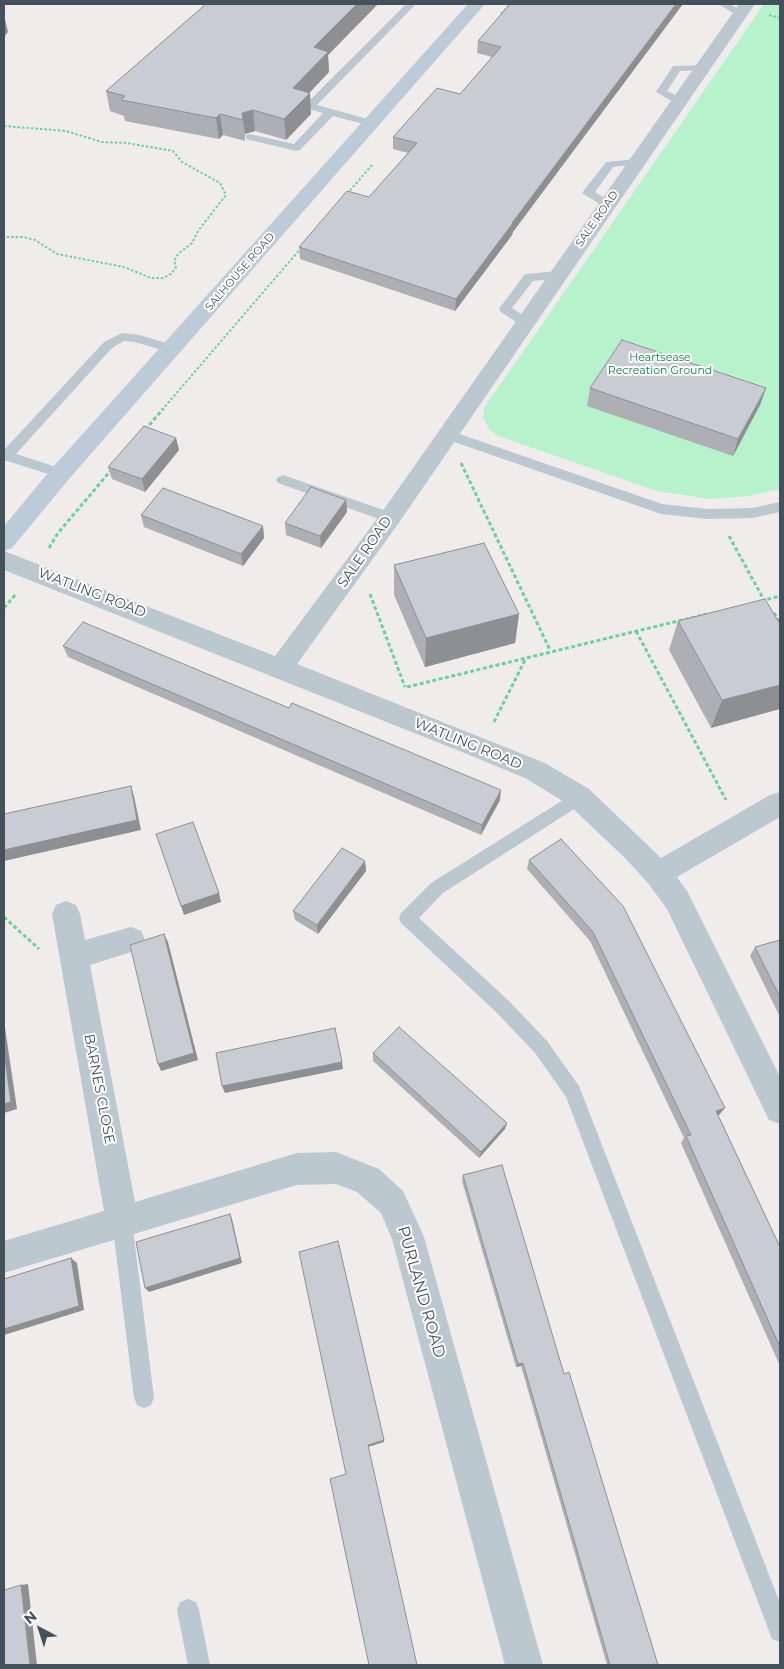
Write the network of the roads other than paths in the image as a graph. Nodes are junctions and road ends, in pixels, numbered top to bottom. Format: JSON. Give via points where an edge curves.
{"nodes":[{"id":1,"x":411,"y":4,"type":"edge"},
{"id":2,"x":477,"y":4,"type":"edge"},
{"id":3,"x":737,"y":7,"type":"edge"},
{"id":4,"x":330,"y":112,"type":"junction"},
{"id":5,"x":371,"y":123,"type":"junction"},
{"id":6,"x":250,"y":137,"type":"edge"},
{"id":7,"x":172,"y":349,"type":"junction"},
{"id":8,"x":448,"y":435,"type":"junction"},
{"id":9,"x":5,"y":456,"type":"edge"},
{"id":10,"x":62,"y":473,"type":"junction"},
{"id":11,"x":283,"y":480,"type":"dead end"},
{"id":12,"x":780,"y":507,"type":"edge"},
{"id":13,"x":390,"y":518,"type":"junction"},
{"id":14,"x":4,"y":542,"type":"edge"},
{"id":15,"x":4,"y":560,"type":"edge"},
{"id":16,"x":280,"y":668,"type":"junction"},
{"id":17,"x":579,"y":797,"type":"junction"},
{"id":18,"x":780,"y":803,"type":"edge"},
{"id":19,"x":658,"y":874,"type":"junction"},
{"id":20,"x":66,"y":914,"type":"dead end"},
{"id":21,"x":131,"y":940,"type":"dead end"},
{"id":22,"x":74,"y":956,"type":"junction"},
{"id":23,"x":780,"y":1108,"type":"edge"},
{"id":24,"x":122,"y":1221,"type":"junction"},
{"id":25,"x":4,"y":1257,"type":"edge"},
{"id":26,"x":144,"y":1398,"type":"dead end"},
{"id":27,"x":188,"y":1610,"type":"dead end"},
{"id":28,"x":780,"y":1631,"type":"edge"},
{"id":29,"x":199,"y":1665,"type":"edge"},
{"id":30,"x":524,"y":1665,"type":"edge"}],
"edges":[{"from":1,"to":4,"type":"lane","via":[[310,106]]},
{"from":2,"to":5,"type":"street","name":"SALHOUSE ROAD"},
{"from":3,"to":8,"type":"street","name":"SALE ROAD","via":[[703,68]]},
{"from":4,"to":5,"type":"lane"},
{"from":4,"to":6,"type":"lane","via":[[296,148]]},
{"from":5,"to":7,"type":"street","name":"SALHOUSE ROAD"},
{"from":7,"to":9,"type":"lane","via":[[122,337],[108,345]]},
{"from":7,"to":10,"type":"street","name":"SALHOUSE ROAD"},
{"from":8,"to":12,"type":"lane","via":[[661,509],[726,514]]},
{"from":8,"to":13,"type":"street","name":"SALE ROAD"},
{"from":9,"to":10,"type":"lane"},
{"from":10,"to":14,"type":"street","name":"SALHOUSE ROAD"},
{"from":11,"to":13,"type":"lane"},
{"from":13,"to":16,"type":"street","name":"SALE ROAD"},
{"from":15,"to":16,"type":"street","name":"WATLING ROAD"},
{"from":16,"to":17,"type":"street","name":"WATLING ROAD","via":[[536,771]]},
{"from":17,"to":19,"type":"street","name":"WATLING ROAD"},
{"from":17,"to":28,"type":"lane","via":[[437,888],[407,918],[503,1007],[541,1047],[573,1092]]},
{"from":18,"to":19,"type":"street"},
{"from":19,"to":23,"type":"street","name":"WATLING ROAD","via":[[695,933]]},
{"from":20,"to":22,"type":"street","name":"BARNES CLOSE"},
{"from":21,"to":22,"type":"street"},
{"from":22,"to":24,"type":"street","name":"BARNES CLOSE"},
{"from":24,"to":25,"type":"street","name":"PURLAND ROAD"},
{"from":24,"to":26,"type":"lane"},
{"from":24,"to":30,"type":"street","name":"PURLAND ROAD","via":[[297,1169],[336,1168],[368,1180],[392,1202],[408,1237]]},
{"from":27,"to":29,"type":"lane"}]}
